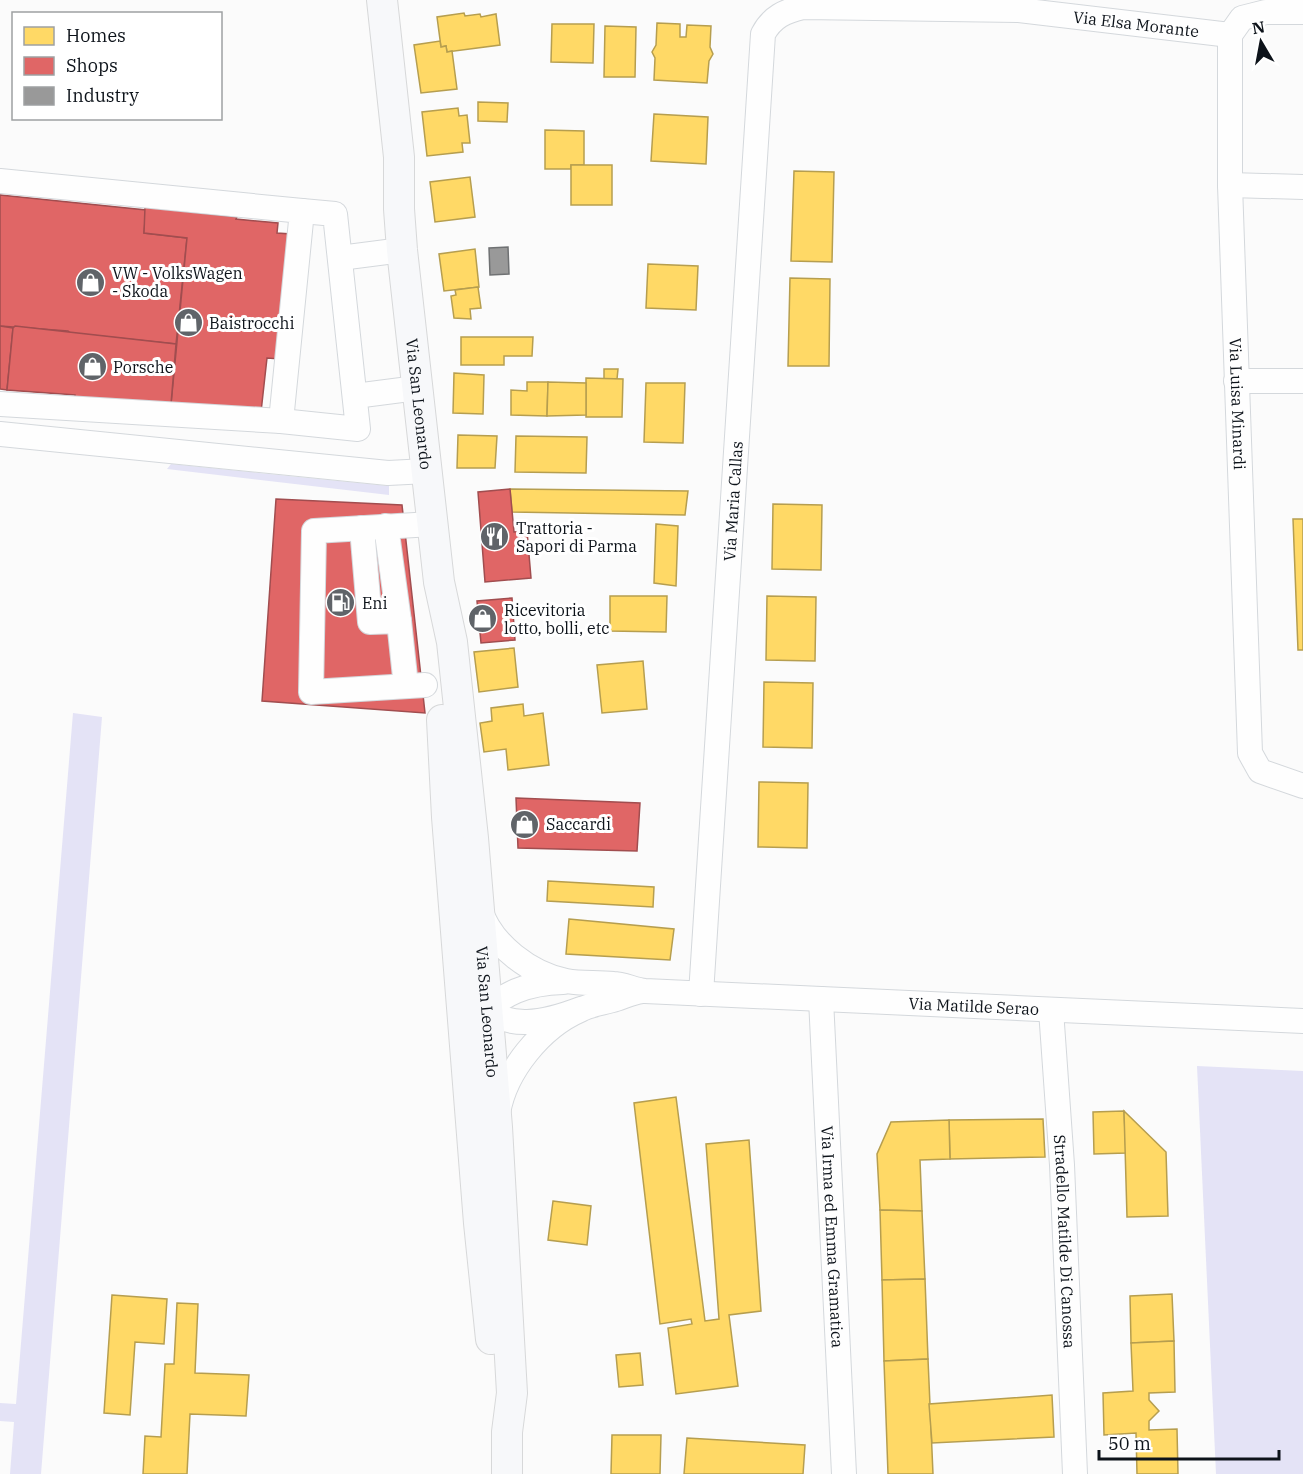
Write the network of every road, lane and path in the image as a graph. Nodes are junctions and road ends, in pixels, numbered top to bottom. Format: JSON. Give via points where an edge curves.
{"nodes":[{"id":1,"x":362,"y":0,"type":"edge"},
{"id":2,"x":382,"y":0,"type":"edge"},
{"id":3,"x":1303,"y":12,"type":"edge"},
{"id":4,"x":779,"y":15,"type":"joint"},
{"id":5,"x":1230,"y":35,"type":"junction"},
{"id":6,"x":0,"y":181,"type":"edge"},
{"id":7,"x":1230,"y":185,"type":"junction"},
{"id":8,"x":1303,"y":187,"type":"edge"},
{"id":9,"x":302,"y":211,"type":"junction"},
{"id":10,"x":401,"y":238,"type":"junction"},
{"id":11,"x":340,"y":258,"type":"junction"},
{"id":12,"x":1236,"y":381,"type":"junction"},
{"id":13,"x":1303,"y":381,"type":"edge"},
{"id":14,"x":417,"y":388,"type":"junction"},
{"id":15,"x":355,"y":396,"type":"junction"},
{"id":16,"x":0,"y":404,"type":"edge"},
{"id":17,"x":281,"y":421,"type":"junction"},
{"id":18,"x":0,"y":434,"type":"edge"},
{"id":19,"x":427,"y":471,"type":"junction"},
{"id":20,"x":432,"y":524,"type":"junction"},
{"id":21,"x":386,"y":526,"type":"junction"},
{"id":22,"x":362,"y":528,"type":"junction"},
{"id":23,"x":439,"y":582,"type":"junction"},
{"id":24,"x":399,"y":621,"type":"junction"},
{"id":25,"x":1303,"y":786,"type":"edge"},
{"id":26,"x":447,"y":818,"type":"junction"},
{"id":27,"x":478,"y":902,"type":"junction"},
{"id":28,"x":578,"y":982,"type":"junction"},
{"id":29,"x":645,"y":991,"type":"junction"},
{"id":30,"x":701,"y":994,"type":"junction"},
{"id":31,"x":821,"y":999,"type":"junction"},
{"id":32,"x":581,"y":1009,"type":"junction"},
{"id":33,"x":1051,"y":1010,"type":"junction"},
{"id":34,"x":488,"y":1011,"type":"junction"},
{"id":35,"x":1303,"y":1021,"type":"edge"},
{"id":36,"x":497,"y":1127,"type":"junction"},
{"id":37,"x":474,"y":1159,"type":"junction"},
{"id":38,"x":507,"y":1444,"type":"junction"},
{"id":39,"x":507,"y":1474,"type":"edge"},
{"id":40,"x":844,"y":1474,"type":"edge"},
{"id":41,"x":1075,"y":1474,"type":"edge"}],
"edges":[{"from":1,"to":10,"type":"main road","name":"Via San Leonardo","via":[[370,76]]},
{"from":2,"to":10,"type":"main road","name":"Via San Leonardo","via":[[399,166]]},
{"from":3,"to":5,"type":"street","via":[[1266,12],[1242,18]]},
{"from":4,"to":5,"type":"street","name":"Via Elsa Morante","via":[[803,7],[1019,10]]},
{"from":4,"to":30,"type":"street","name":"Via Maria Callas","via":[[763,34]]},
{"from":5,"to":7,"type":"street","name":"Via Luisa Minardi"},
{"from":6,"to":9,"type":"street"},
{"from":7,"to":8,"type":"street"},
{"from":7,"to":12,"type":"street","name":"Via Luisa Minardi"},
{"from":9,"to":11,"type":"street","via":[[335,214]]},
{"from":9,"to":17,"type":"street"},
{"from":10,"to":11,"type":"street"},
{"from":10,"to":14,"type":"main road","name":"Via San Leonardo"},
{"from":11,"to":15,"type":"street"},
{"from":12,"to":13,"type":"street"},
{"from":12,"to":25,"type":"street","name":"Via Luisa Minardi","via":[[1250,753],[1260,771]]},
{"from":14,"to":15,"type":"street"},
{"from":14,"to":19,"type":"main road","name":"Via San Leonardo"},
{"from":15,"to":17,"type":"street","via":[[358,429]]},
{"from":16,"to":17,"type":"street"},
{"from":18,"to":19,"type":"street","via":[[388,473]]},
{"from":19,"to":20,"type":"main road","name":"Via San Leonardo"},
{"from":20,"to":21,"type":"street"},
{"from":20,"to":23,"type":"main road","name":"Via San Leonardo"},
{"from":21,"to":22,"type":"street"},
{"from":21,"to":24,"type":"street"},
{"from":22,"to":24,"type":"street","via":[[370,622]]},
{"from":22,"to":24,"type":"street","via":[[314,531],[311,692],[416,685]]},
{"from":23,"to":26,"type":"main road","name":"Via San Leonardo","via":[[437,637]]},
{"from":23,"to":27,"type":"main road","name":"Via San Leonardo","via":[[452,642]]},
{"from":26,"to":34,"type":"street","via":[[464,885],[473,993]]},
{"from":26,"to":37,"type":"main road","name":"Via San Leonardo"},
{"from":27,"to":28,"type":"street","name":"Via Matilde Serao","via":[[487,926],[516,957],[547,975]]},
{"from":27,"to":34,"type":"main road","name":"Via San Leonardo"},
{"from":28,"to":29,"type":"street","name":"Via Matilde Serao"},
{"from":28,"to":34,"type":"street","name":"Via Matilde Serao","via":[[524,987],[503,997]]},
{"from":29,"to":30,"type":"street","name":"Via Matilde Serao"},
{"from":29,"to":32,"type":"street","name":"Via Matilde Serao"},
{"from":30,"to":31,"type":"street","name":"Via Matilde Serao"},
{"from":31,"to":33,"type":"street","name":"Via Matilde Serao"},
{"from":31,"to":40,"type":"street","name":"Via Irma ed Emma Gramatica"},
{"from":32,"to":34,"type":"street","name":"Via Matilde Serao","via":[[519,1023]]},
{"from":32,"to":36,"type":"street","name":"Via Matilde Serao","via":[[554,1026],[522,1060],[500,1102]]},
{"from":33,"to":35,"type":"street","name":"Via Matilde Serao"},
{"from":33,"to":41,"type":"street","name":"Stradello Matilde Di Canossa"},
{"from":34,"to":36,"type":"main road","name":"Via San Leonardo"},
{"from":34,"to":37,"type":"street","name":"Via Matilde Serao","via":[[476,1027],[482,1103]]},
{"from":36,"to":38,"type":"main road","name":"Via San Leonardo","via":[[513,1393]]},
{"from":37,"to":38,"type":"main road","name":"Via San Leonardo","via":[[497,1400]]},
{"from":38,"to":39,"type":"main road","name":"Via San Leonardo"}]}
